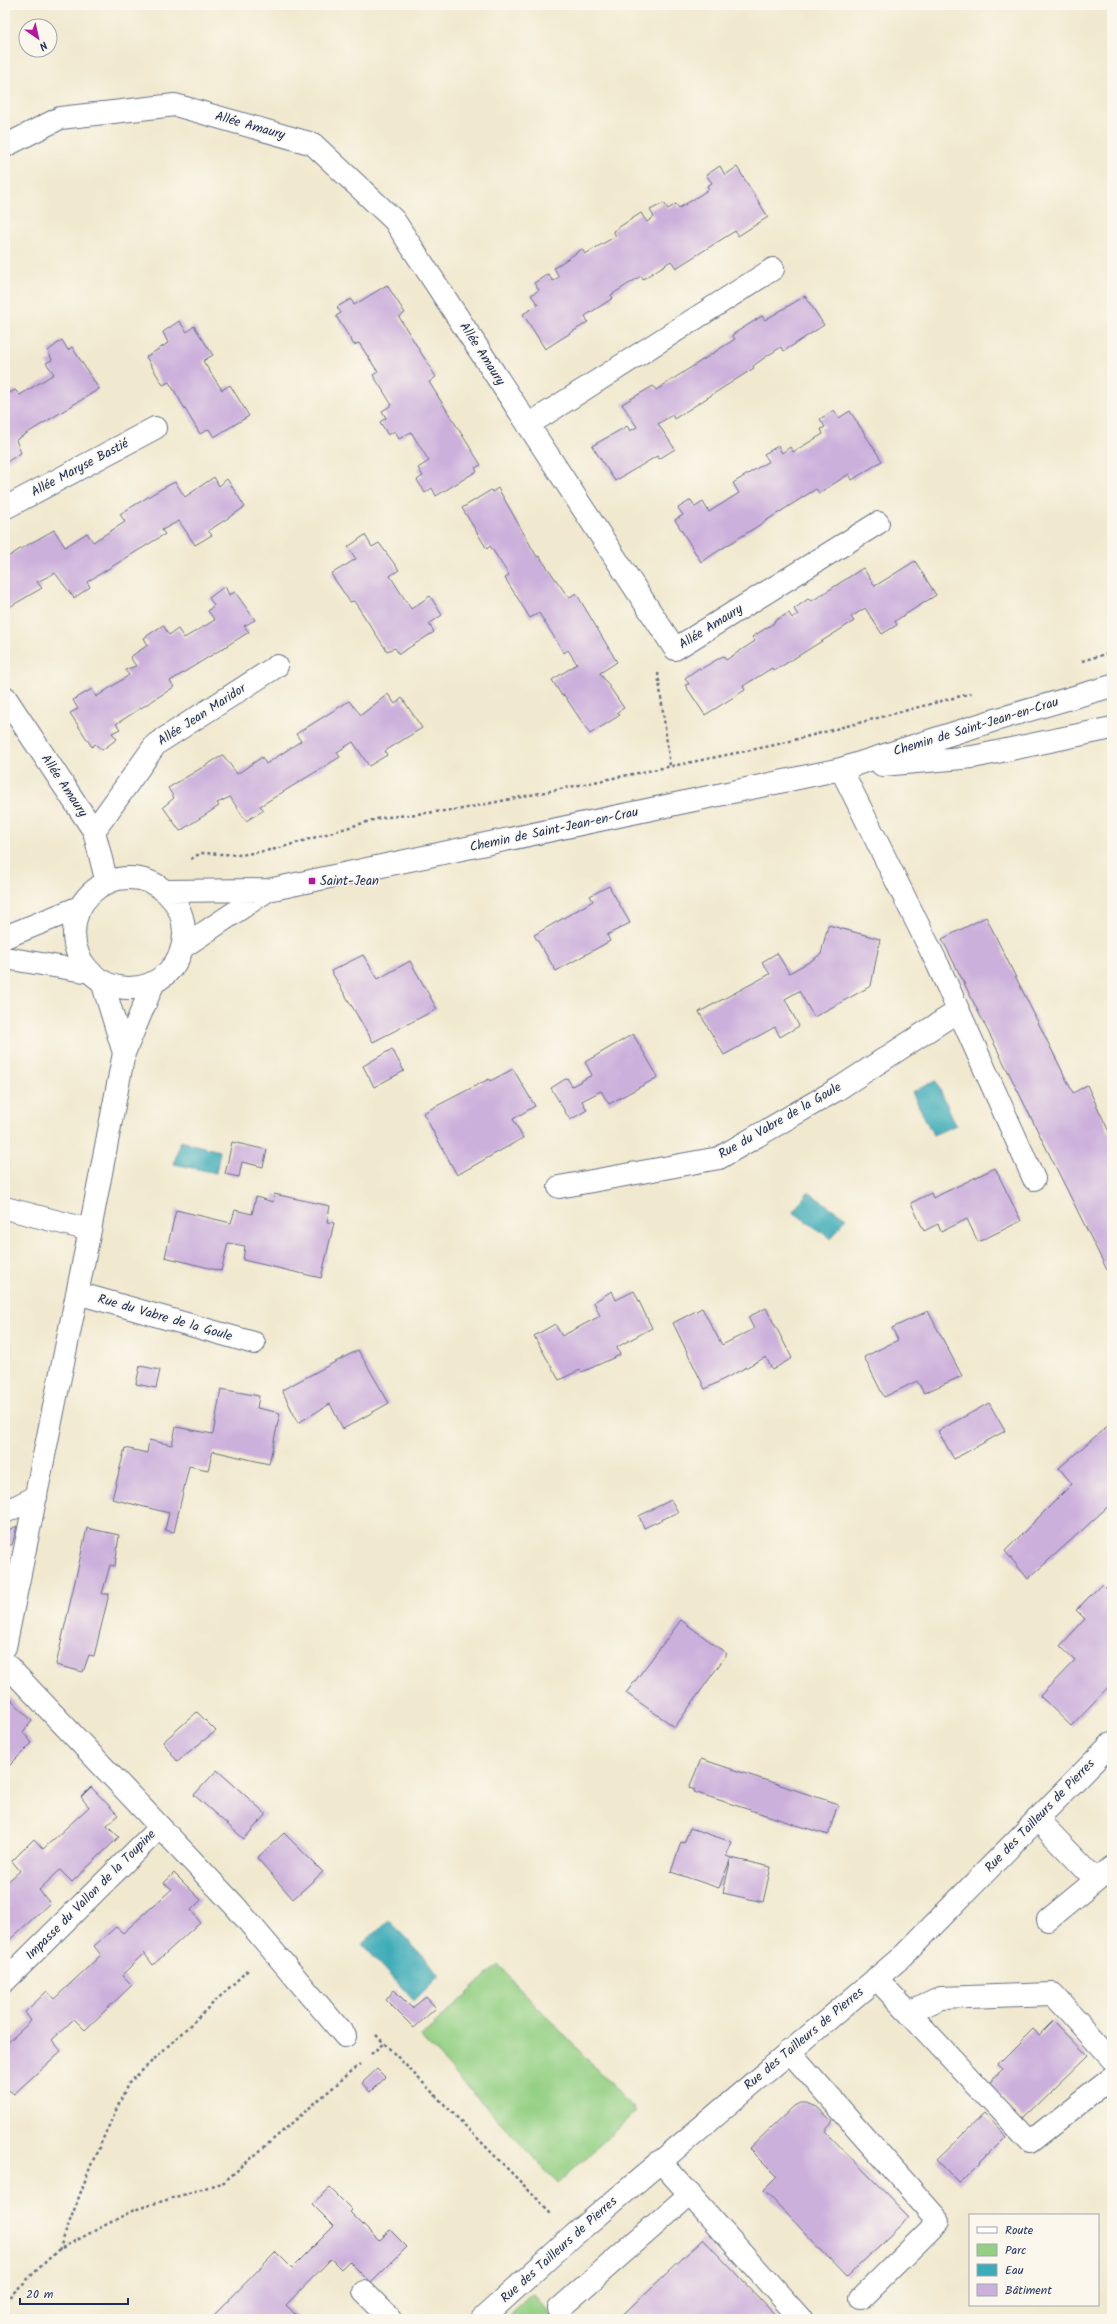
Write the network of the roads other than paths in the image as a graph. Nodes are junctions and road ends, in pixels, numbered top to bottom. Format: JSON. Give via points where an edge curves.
{"nodes":[{"id":1,"x":5,"y":146,"type":"edge"},
{"id":2,"x":773,"y":269,"type":"dead end"},
{"id":3,"x":528,"y":425,"type":"junction"},
{"id":4,"x":155,"y":428,"type":"dead end"},
{"id":5,"x":5,"y":508,"type":"edge"},
{"id":6,"x":878,"y":523,"type":"dead end"},
{"id":7,"x":277,"y":666,"type":"dead end"},
{"id":8,"x":1112,"y":686,"type":"edge"},
{"id":9,"x":5,"y":697,"type":"edge"},
{"id":10,"x":1112,"y":728,"type":"edge"},
{"id":11,"x":841,"y":769,"type":"junction"},
{"id":12,"x":94,"y":831,"type":"junction"},
{"id":13,"x":107,"y":883,"type":"junction"},
{"id":14,"x":268,"y":890,"type":"junction"},
{"id":15,"x":165,"y":891,"type":"junction"},
{"id":16,"x":80,"y":907,"type":"junction"},
{"id":17,"x":5,"y":937,"type":"edge"},
{"id":18,"x":183,"y":947,"type":"junction"},
{"id":19,"x":5,"y":958,"type":"edge"},
{"id":20,"x":96,"y":976,"type":"junction"},
{"id":21,"x":154,"y":982,"type":"junction"},
{"id":22,"x":958,"y":1011,"type":"junction"},
{"id":23,"x":124,"y":1053,"type":"junction"},
{"id":24,"x":1034,"y":1179,"type":"dead end"},
{"id":25,"x":559,"y":1187,"type":"dead end"},
{"id":26,"x":5,"y":1208,"type":"edge"},
{"id":27,"x":90,"y":1230,"type":"junction"},
{"id":28,"x":77,"y":1293,"type":"junction"},
{"id":29,"x":254,"y":1343,"type":"dead end"},
{"id":30,"x":36,"y":1497,"type":"junction"},
{"id":31,"x":5,"y":1512,"type":"edge"},
{"id":32,"x":5,"y":1647,"type":"edge"},
{"id":33,"x":5,"y":1663,"type":"edge"},
{"id":34,"x":1112,"y":1742,"type":"edge"},
{"id":35,"x":1037,"y":1819,"type":"junction"},
{"id":36,"x":160,"y":1827,"type":"junction"},
{"id":37,"x":1104,"y":1873,"type":"edge"},
{"id":38,"x":1048,"y":1920,"type":"dead end"},
{"id":39,"x":876,"y":1978,"type":"junction"},
{"id":40,"x":5,"y":1981,"type":"edge"},
{"id":41,"x":909,"y":2013,"type":"junction"},
{"id":42,"x":345,"y":2036,"type":"road end"},
{"id":43,"x":790,"y":2051,"type":"junction"},
{"id":44,"x":1112,"y":2059,"type":"edge"},
{"id":45,"x":1112,"y":2077,"type":"edge"},
{"id":46,"x":660,"y":2161,"type":"junction"},
{"id":47,"x":690,"y":2194,"type":"junction"},
{"id":48,"x":364,"y":2292,"type":"dead end"},
{"id":49,"x":861,"y":2298,"type":"dead end"},
{"id":50,"x":560,"y":2309,"type":"dead end"},
{"id":51,"x":391,"y":2319,"type":"edge"},
{"id":52,"x":482,"y":2319,"type":"edge"},
{"id":53,"x":801,"y":2319,"type":"edge"}],
"edges":[{"from":1,"to":3,"type":"street","name":"Allée Amaury","via":[[60,118],[175,105],[313,144],[394,220]]},
{"from":2,"to":3,"type":"street"},
{"from":3,"to":6,"type":"street","name":"Allée Amaury","via":[[675,649]]},
{"from":4,"to":5,"type":"street","name":"Allée Maryse Bastié"},
{"from":7,"to":12,"type":"street","name":"Allée Jean Maridor","via":[[156,744]]},
{"from":8,"to":11,"type":"street","name":"Chemin de Saint-Jean-en-Crau","via":[[994,720]]},
{"from":9,"to":12,"type":"street","name":"Allée Amaury"},
{"from":10,"to":11,"type":"street","name":"Chemin de Saint-Jean-en-Crau","via":[[973,757]]},
{"from":11,"to":14,"type":"street","name":"Chemin de Saint-Jean-en-Crau"},
{"from":11,"to":22,"type":"street","via":[[938,965]]},
{"from":12,"to":13,"type":"street","name":"Allée Amaury"},
{"from":13,"to":15,"type":"street","via":[[136,878]]},
{"from":13,"to":16,"type":"street","via":[[90,895]]},
{"from":14,"to":15,"type":"street"},
{"from":14,"to":18,"type":"street"},
{"from":15,"to":18,"type":"street","via":[[180,912],[185,931]]},
{"from":16,"to":17,"type":"street"},
{"from":16,"to":20,"type":"street","via":[[74,940],[80,958]]},
{"from":18,"to":21,"type":"street","via":[[175,965]]},
{"from":19,"to":20,"type":"street"},
{"from":20,"to":21,"type":"street","via":[[118,987],[137,988]]},
{"from":20,"to":23,"type":"street"},
{"from":21,"to":23,"type":"street"},
{"from":22,"to":24,"type":"street"},
{"from":22,"to":25,"type":"street","name":"Rue du Vabre de la Goule","via":[[838,1089],[719,1158]]},
{"from":23,"to":27,"type":"street"},
{"from":26,"to":27,"type":"street"},
{"from":27,"to":28,"type":"street"},
{"from":28,"to":29,"type":"street","name":"Rue du Vabre de la Goule"},
{"from":28,"to":30,"type":"street"},
{"from":30,"to":31,"type":"street"},
{"from":30,"to":32,"type":"street"},
{"from":33,"to":36,"type":"street"},
{"from":34,"to":35,"type":"street","name":"Rue des Tailleurs de Pierres"},
{"from":35,"to":37,"type":"street"},
{"from":35,"to":39,"type":"street","name":"Rue des Tailleurs de Pierres","via":[[904,1955]]},
{"from":36,"to":40,"type":"street","name":"Impasse du Vallon de la Toupine"},
{"from":36,"to":42,"type":"street","via":[[235,1906]]},
{"from":37,"to":38,"type":"street"},
{"from":39,"to":41,"type":"street"},
{"from":39,"to":43,"type":"street","name":"Rue des Tailleurs de Pierres"},
{"from":41,"to":44,"type":"street","via":[[941,1998],[1052,1994]]},
{"from":41,"to":45,"type":"street","via":[[1030,2142]]},
{"from":43,"to":46,"type":"street","name":"Rue des Tailleurs de Pierres"},
{"from":43,"to":49,"type":"street","via":[[939,2221]]},
{"from":46,"to":47,"type":"street"},
{"from":46,"to":52,"type":"street","name":"Rue des Tailleurs de Pierres"},
{"from":47,"to":50,"type":"street"},
{"from":47,"to":53,"type":"street"},
{"from":48,"to":51,"type":"street"}]}
